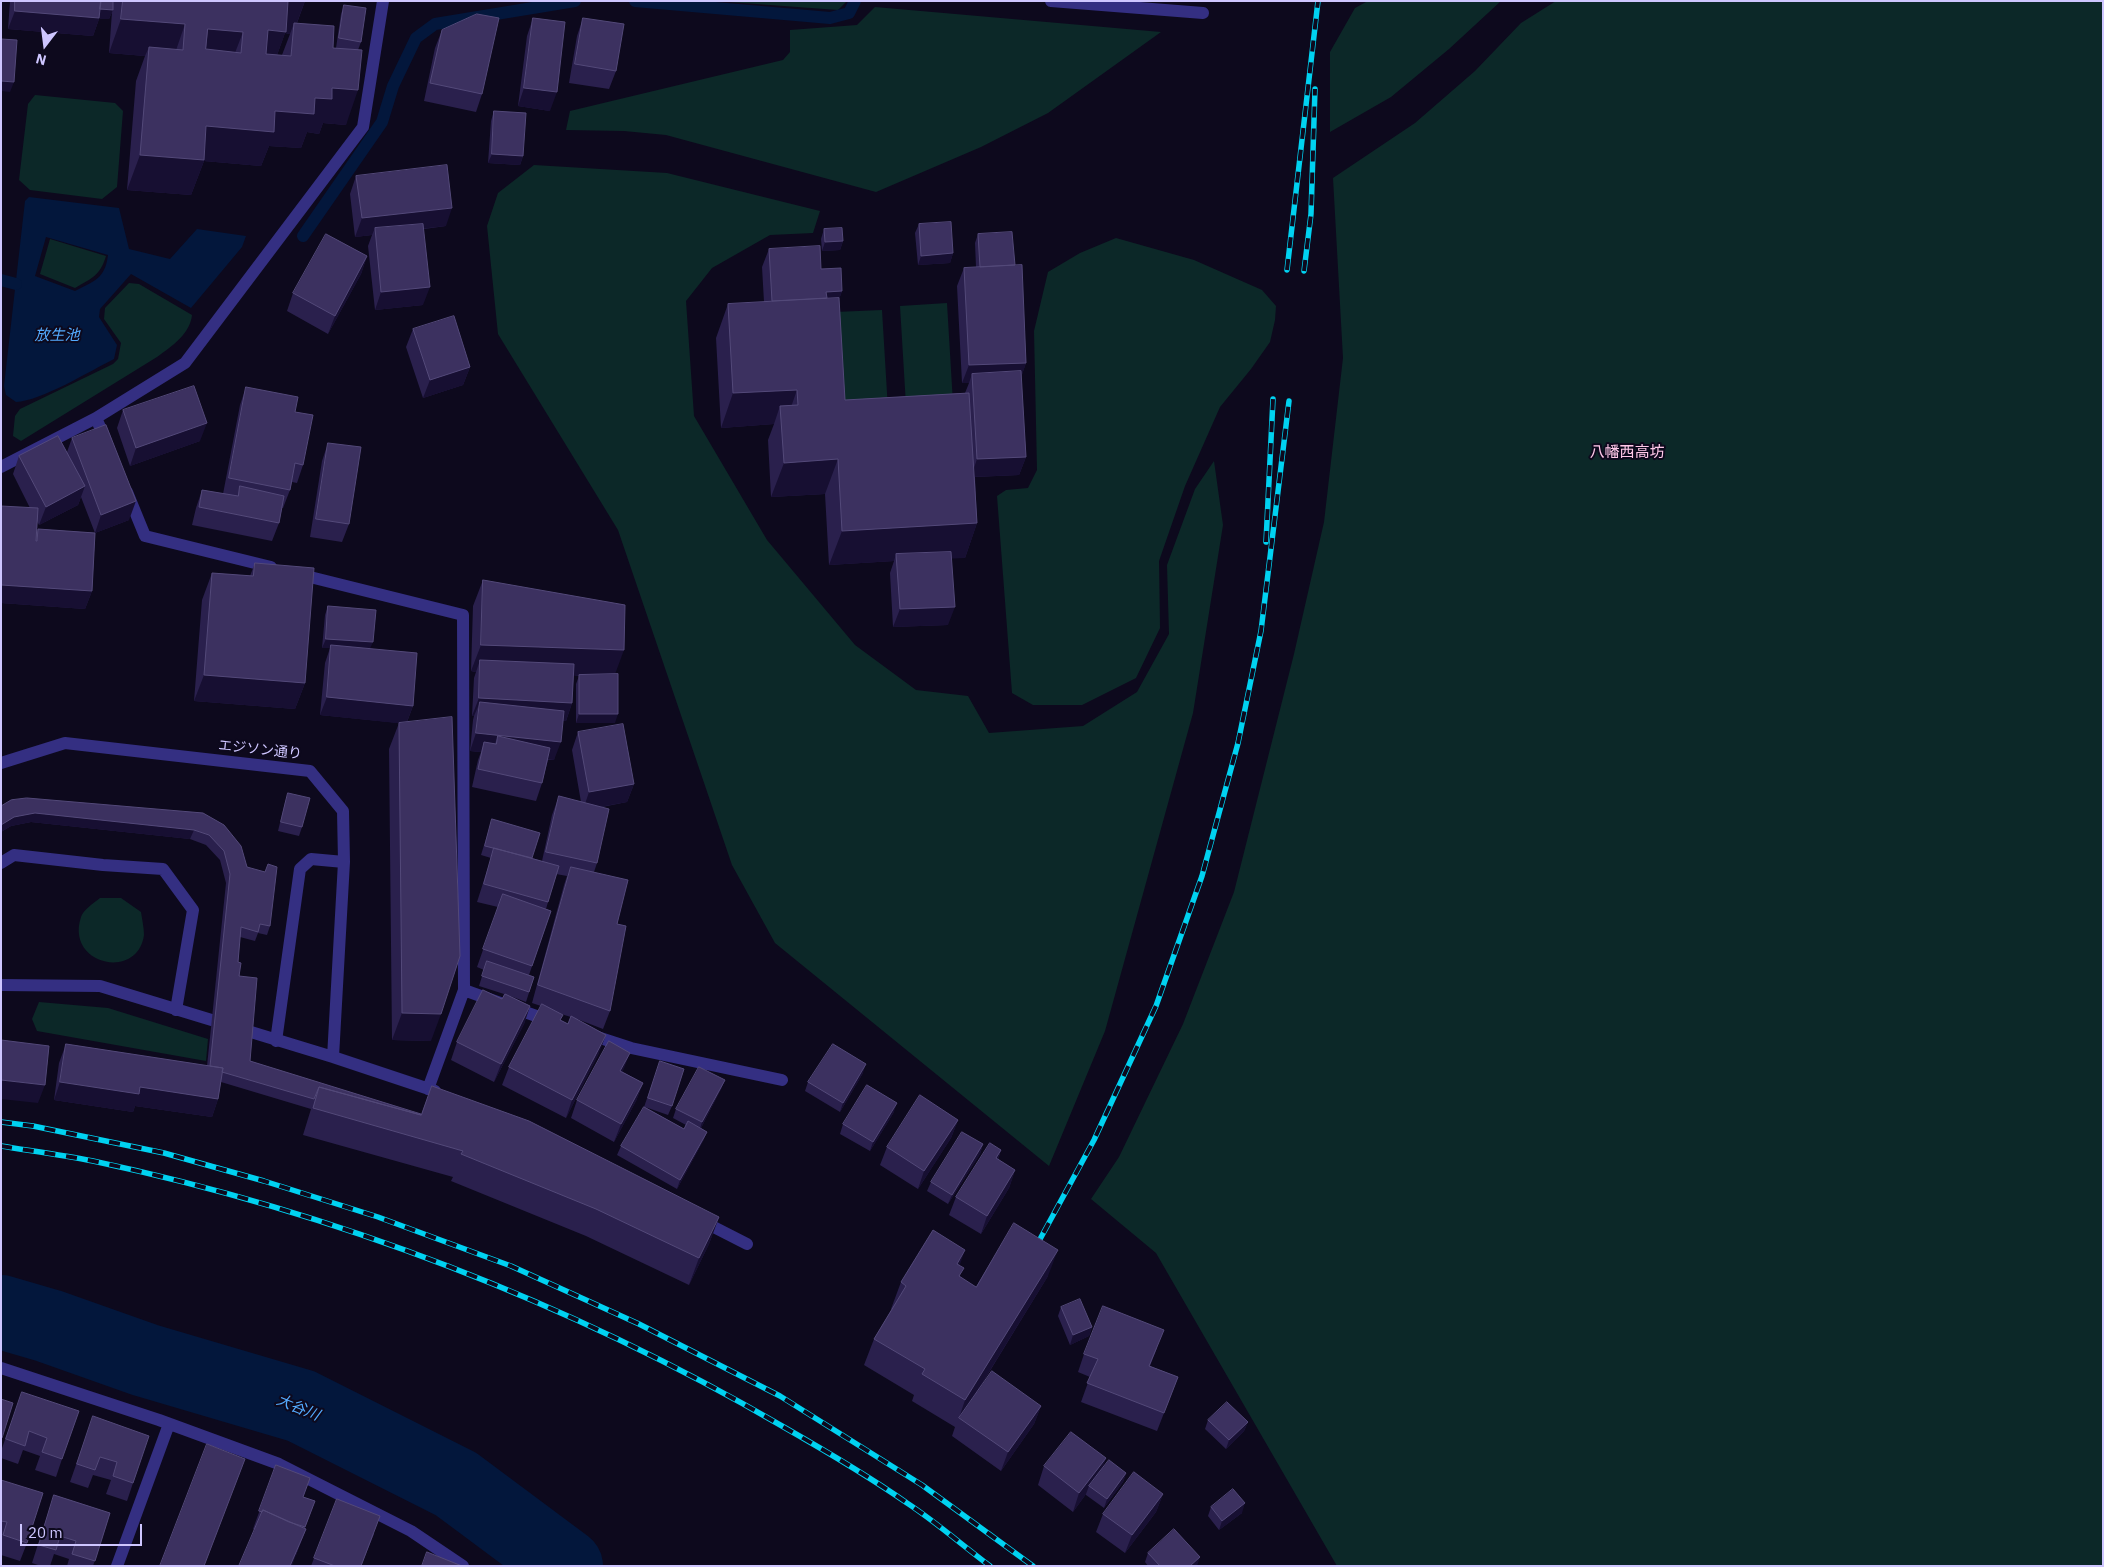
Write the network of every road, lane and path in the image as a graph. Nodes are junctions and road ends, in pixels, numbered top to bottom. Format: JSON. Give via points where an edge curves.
{"nodes":[{"id":1,"x":383,"y":1,"type":"edge"},
{"id":2,"x":1051,"y":1,"type":"edge"},
{"id":3,"x":1203,"y":13,"type":"dead end"},
{"id":4,"x":96,"y":418,"type":"junction"},
{"id":5,"x":111,"y":454,"type":"edge"},
{"id":6,"x":1,"y":467,"type":"edge"},
{"id":7,"x":122,"y":482,"type":"edge"},
{"id":8,"x":1,"y":763,"type":"edge"},
{"id":9,"x":344,"y":862,"type":"junction"},
{"id":10,"x":1,"y":863,"type":"edge"},
{"id":11,"x":1,"y":985,"type":"edge"},
{"id":12,"x":464,"y":990,"type":"junction"},
{"id":13,"x":176,"y":1010,"type":"junction"},
{"id":14,"x":562,"y":1025,"type":"edge"},
{"id":15,"x":579,"y":1031,"type":"edge"},
{"id":16,"x":276,"y":1041,"type":"junction"},
{"id":17,"x":333,"y":1058,"type":"junction"},
{"id":18,"x":782,"y":1080,"type":"dead end"},
{"id":19,"x":428,"y":1088,"type":"junction"},
{"id":20,"x":446,"y":1096,"type":"edge"},
{"id":21,"x":686,"y":1214,"type":"edge"},
{"id":22,"x":747,"y":1244,"type":"dead end"},
{"id":23,"x":1,"y":1368,"type":"edge"},
{"id":24,"x":169,"y":1424,"type":"junction"},
{"id":25,"x":117,"y":1566,"type":"edge"},
{"id":26,"x":463,"y":1566,"type":"edge"}],
"edges":[{"from":1,"to":4,"type":"street","via":[[363,127],[185,363]]},
{"from":2,"to":3,"type":"street"},
{"from":4,"to":5,"type":"street"},
{"from":4,"to":6,"type":"street"},
{"from":7,"to":12,"type":"street","via":[[145,536],[463,615]]},
{"from":8,"to":9,"type":"street","name":"エジソン通り","via":[[65,743],[310,771],[344,810]]},
{"from":9,"to":16,"type":"street","via":[[311,859],[300,869]]},
{"from":9,"to":17,"type":"street","name":"エジソン通り"},
{"from":10,"to":13,"type":"street","via":[[14,855],[163,869],[193,910]]},
{"from":11,"to":13,"type":"street","via":[[100,986]]},
{"from":12,"to":14,"type":"street"},
{"from":12,"to":19,"type":"street"},
{"from":13,"to":16,"type":"street"},
{"from":15,"to":18,"type":"street","via":[[631,1048]]},
{"from":16,"to":17,"type":"street"},
{"from":17,"to":19,"type":"street"},
{"from":19,"to":20,"type":"street"},
{"from":21,"to":22,"type":"street"},
{"from":23,"to":24,"type":"street"},
{"from":24,"to":25,"type":"street"},
{"from":24,"to":26,"type":"street","via":[[279,1464],[411,1531]]}]}
